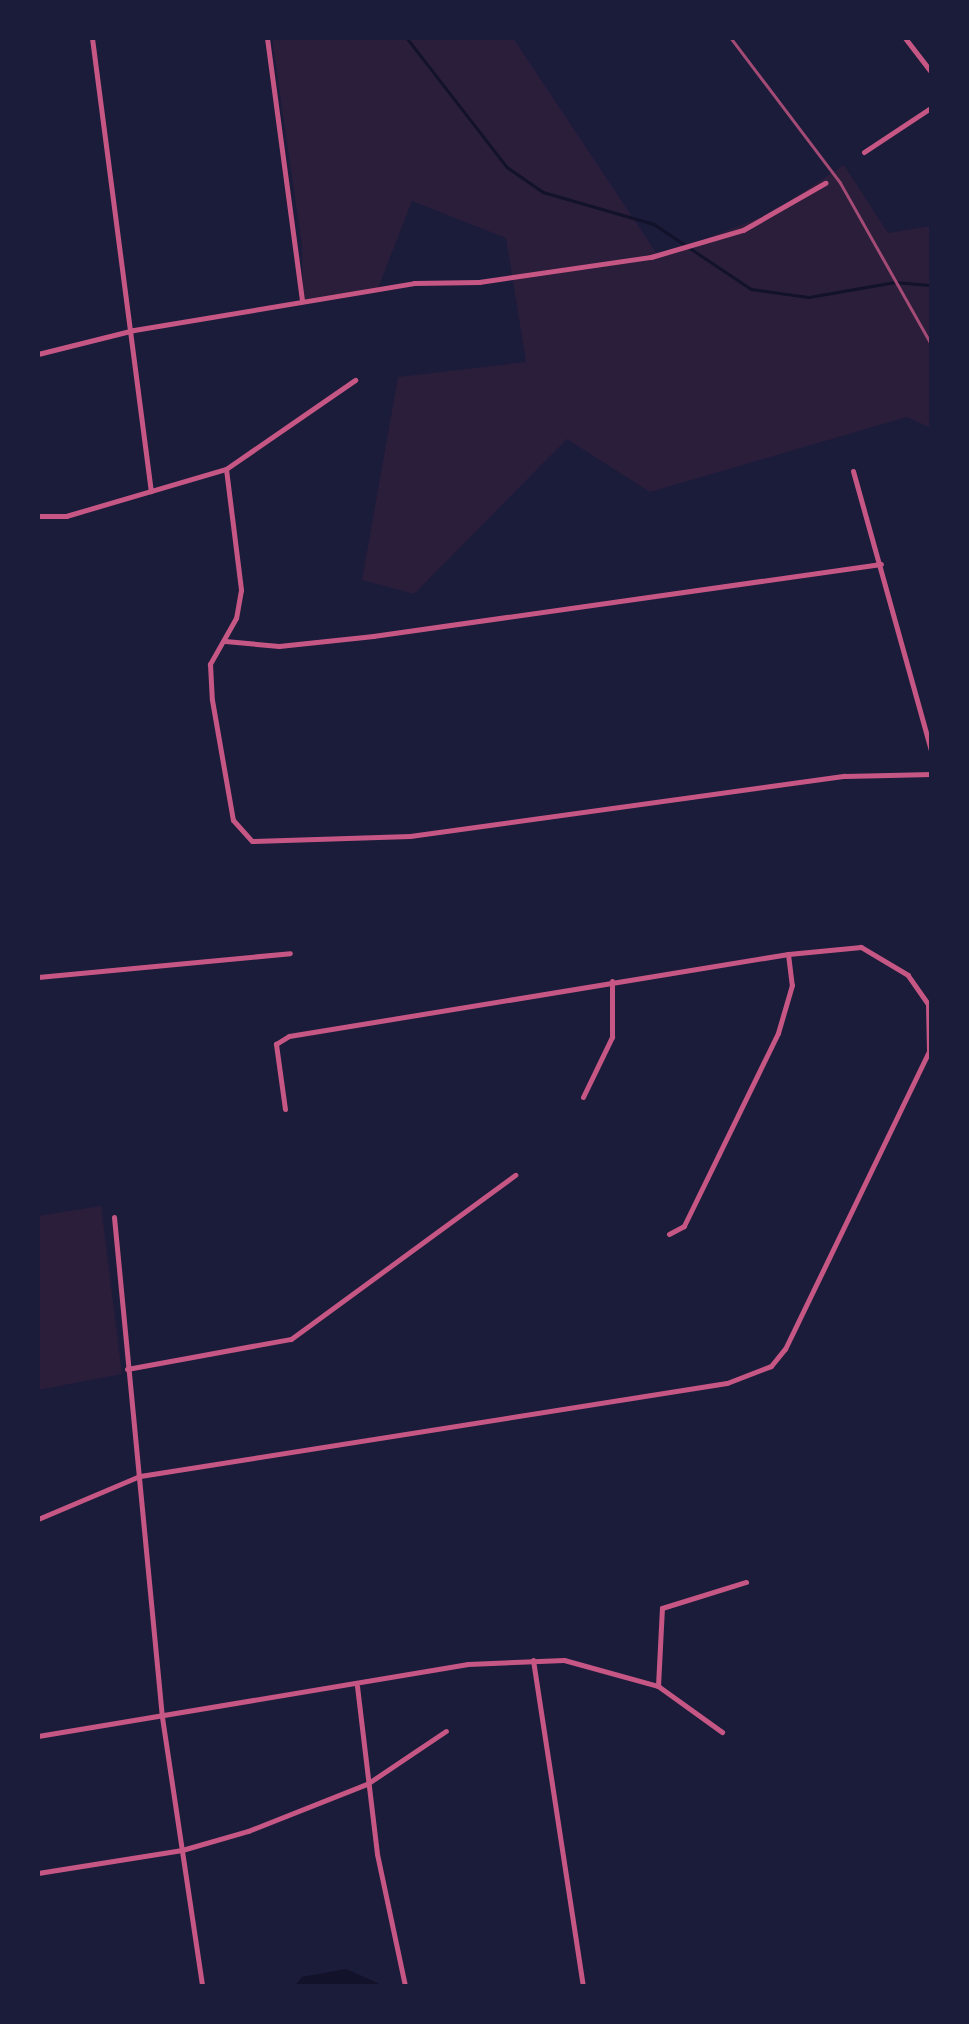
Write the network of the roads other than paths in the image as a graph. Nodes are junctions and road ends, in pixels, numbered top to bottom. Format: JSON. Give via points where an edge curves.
{"nodes":[{"id":1,"x":92,"y":38,"type":"edge"},
{"id":2,"x":266,"y":38,"type":"edge"},
{"id":3,"x":905,"y":38,"type":"edge"},
{"id":4,"x":932,"y":72,"type":"edge"},
{"id":5,"x":932,"y":107,"type":"edge"},
{"id":6,"x":864,"y":152,"type":"dead end"},
{"id":7,"x":826,"y":184,"type":"dead end"},
{"id":8,"x":302,"y":301,"type":"junction"},
{"id":9,"x":134,"y":330,"type":"junction"},
{"id":10,"x":38,"y":354,"type":"edge"},
{"id":11,"x":355,"y":380,"type":"dead end"},
{"id":12,"x":226,"y":469,"type":"junction"},
{"id":13,"x":853,"y":471,"type":"dead end"},
{"id":14,"x":150,"y":491,"type":"junction"},
{"id":15,"x":38,"y":516,"type":"edge"},
{"id":16,"x":881,"y":564,"type":"junction"},
{"id":17,"x":223,"y":640,"type":"junction"},
{"id":18,"x":932,"y":753,"type":"edge"},
{"id":19,"x":932,"y":774,"type":"edge"},
{"id":20,"x":290,"y":953,"type":"dead end"},
{"id":21,"x":788,"y":954,"type":"junction"},
{"id":22,"x":38,"y":977,"type":"edge"},
{"id":23,"x":612,"y":980,"type":"junction"},
{"id":24,"x":583,"y":1096,"type":"dead end"},
{"id":25,"x":285,"y":1109,"type":"dead end"},
{"id":26,"x":514,"y":1175,"type":"dead end"},
{"id":27,"x":114,"y":1217,"type":"dead end"},
{"id":28,"x":669,"y":1234,"type":"dead end"},
{"id":29,"x":128,"y":1369,"type":"junction"},
{"id":30,"x":140,"y":1476,"type":"junction"},
{"id":31,"x":38,"y":1519,"type":"edge"},
{"id":32,"x":746,"y":1582,"type":"dead end"},
{"id":33,"x":533,"y":1660,"type":"junction"},
{"id":34,"x":357,"y":1686,"type":"junction"},
{"id":35,"x":658,"y":1686,"type":"junction"},
{"id":36,"x":162,"y":1717,"type":"junction"},
{"id":37,"x":446,"y":1731,"type":"dead end"},
{"id":38,"x":722,"y":1732,"type":"dead end"},
{"id":39,"x":38,"y":1736,"type":"edge"},
{"id":40,"x":367,"y":1784,"type":"junction"},
{"id":41,"x":182,"y":1850,"type":"junction"},
{"id":42,"x":38,"y":1873,"type":"edge"},
{"id":43,"x":202,"y":1986,"type":"edge"},
{"id":44,"x":405,"y":1986,"type":"edge"},
{"id":45,"x":583,"y":1986,"type":"edge"}],
"edges":[{"from":1,"to":9,"type":"street"},
{"from":2,"to":8,"type":"street"},
{"from":3,"to":4,"type":"street"},
{"from":5,"to":6,"type":"street"},
{"from":7,"to":8,"type":"street","via":[[743,230],[651,257]]},
{"from":8,"to":9,"type":"street"},
{"from":9,"to":10,"type":"street"},
{"from":9,"to":14,"type":"street"},
{"from":11,"to":12,"type":"street"},
{"from":12,"to":14,"type":"street"},
{"from":12,"to":17,"type":"street","via":[[242,590]]},
{"from":13,"to":16,"type":"street"},
{"from":14,"to":15,"type":"street","via":[[66,516]]},
{"from":16,"to":17,"type":"street","via":[[372,636],[279,646]]},
{"from":16,"to":18,"type":"street"},
{"from":17,"to":19,"type":"street","via":[[210,664],[212,700],[233,820],[242,834],[264,843],[326,835],[410,836],[845,776]]},
{"from":20,"to":22,"type":"street"},
{"from":21,"to":23,"type":"street"},
{"from":21,"to":28,"type":"street","via":[[792,985],[778,1033],[684,1226]]},
{"from":21,"to":30,"type":"street","via":[[861,947],[886,957],[928,1004],[930,1023],[928,1051],[906,1106],[785,1350],[771,1366],[726,1384]]},
{"from":23,"to":24,"type":"street","via":[[612,1037]]},
{"from":23,"to":25,"type":"street","via":[[290,1036],[276,1044]]},
{"from":26,"to":29,"type":"street","via":[[291,1339]]},
{"from":27,"to":29,"type":"street"},
{"from":29,"to":30,"type":"street"},
{"from":30,"to":31,"type":"street"},
{"from":30,"to":36,"type":"street"},
{"from":32,"to":35,"type":"street","via":[[662,1608]]},
{"from":33,"to":34,"type":"street","via":[[468,1664]]},
{"from":33,"to":35,"type":"street","via":[[564,1660]]},
{"from":33,"to":45,"type":"street"},
{"from":34,"to":36,"type":"street"},
{"from":34,"to":40,"type":"street"},
{"from":35,"to":38,"type":"street"},
{"from":36,"to":39,"type":"street"},
{"from":36,"to":41,"type":"street"},
{"from":37,"to":40,"type":"street"},
{"from":40,"to":41,"type":"street"},
{"from":40,"to":44,"type":"street"},
{"from":41,"to":42,"type":"street"},
{"from":41,"to":43,"type":"street"}]}
